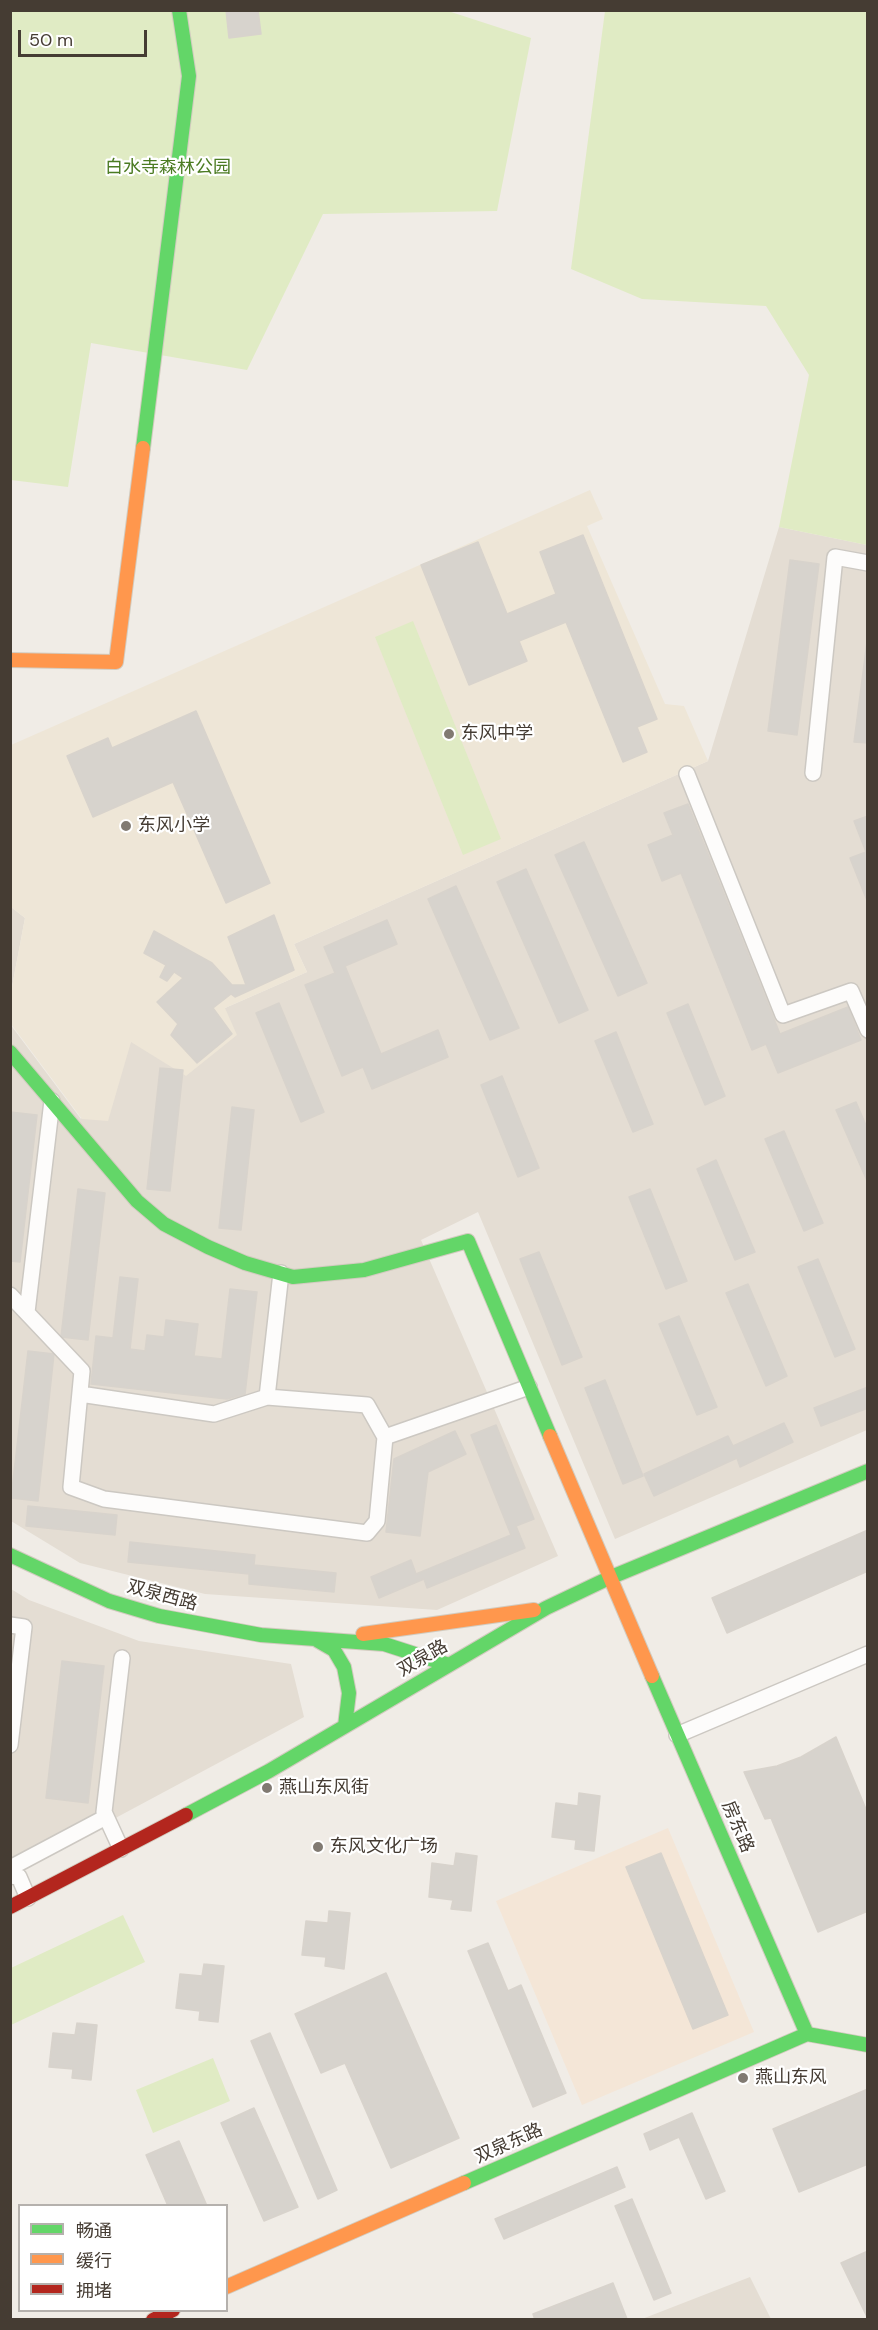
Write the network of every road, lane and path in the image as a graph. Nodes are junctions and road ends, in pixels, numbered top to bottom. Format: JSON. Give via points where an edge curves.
{"nodes":[{"id":1,"x":179,"y":10,"type":"edge"},
{"id":2,"x":867,"y":563,"type":"edge"},
{"id":3,"x":10,"y":660,"type":"edge"},
{"id":4,"x":813,"y":773,"type":"dead end"},
{"id":5,"x":687,"y":774,"type":"dead end"},
{"id":6,"x":867,"y":1030,"type":"edge"},
{"id":7,"x":10,"y":1052,"type":"edge"},
{"id":8,"x":52,"y":1101,"type":"junction"},
{"id":9,"x":281,"y":1273,"type":"junction"},
{"id":10,"x":10,"y":1295,"type":"edge"},
{"id":11,"x":27,"y":1312,"type":"junction"},
{"id":12,"x":529,"y":1387,"type":"junction"},
{"id":13,"x":80,"y":1394,"type":"junction"},
{"id":14,"x":267,"y":1397,"type":"junction"},
{"id":15,"x":385,"y":1437,"type":"junction"},
{"id":16,"x":867,"y":1471,"type":"edge"},
{"id":17,"x":10,"y":1555,"type":"edge"},
{"id":18,"x":609,"y":1578,"type":"junction"},
{"id":19,"x":546,"y":1608,"type":"junction"},
{"id":20,"x":10,"y":1625,"type":"edge"},
{"id":21,"x":315,"y":1638,"type":"junction"},
{"id":22,"x":867,"y":1654,"type":"edge"},
{"id":23,"x":122,"y":1658,"type":"dead end"},
{"id":24,"x":449,"y":1665,"type":"junction"},
{"id":25,"x":345,"y":1726,"type":"junction"},
{"id":26,"x":677,"y":1735,"type":"junction"},
{"id":27,"x":10,"y":1745,"type":"edge"},
{"id":28,"x":106,"y":1817,"type":"junction"},
{"id":29,"x":121,"y":1849,"type":"junction"},
{"id":30,"x":10,"y":1868,"type":"edge"},
{"id":31,"x":10,"y":1876,"type":"edge"},
{"id":32,"x":28,"y":1898,"type":"junction"},
{"id":33,"x":10,"y":1907,"type":"edge"},
{"id":34,"x":807,"y":2034,"type":"junction"},
{"id":35,"x":867,"y":2045,"type":"edge"},
{"id":36,"x":228,"y":2286,"type":"edge"},
{"id":37,"x":169,"y":2312,"type":"edge"},
{"id":38,"x":153,"y":2319,"type":"edge"}],
"edges":[{"from":1,"to":3,"type":"street","via":[[189,76],[116,662]]},
{"from":2,"to":4,"type":"street","via":[[835,557]]},
{"from":5,"to":6,"type":"street","via":[[783,1015],[851,991]]},
{"from":7,"to":8,"type":"street"},
{"from":8,"to":9,"type":"street","via":[[137,1201],[164,1224],[245,1263]]},
{"from":8,"to":11,"type":"street"},
{"from":9,"to":12,"type":"street","name":"房东路","via":[[293,1277],[364,1270],[468,1241]]},
{"from":9,"to":14,"type":"street"},
{"from":10,"to":11,"type":"street"},
{"from":11,"to":13,"type":"street","via":[[82,1371]]},
{"from":12,"to":15,"type":"street"},
{"from":12,"to":18,"type":"street","name":"房东路"},
{"from":13,"to":14,"type":"street","via":[[214,1414]]},
{"from":13,"to":15,"type":"street","via":[[71,1487],[104,1499],[368,1533],[377,1521]]},
{"from":14,"to":15,"type":"street","via":[[367,1405]]},
{"from":16,"to":18,"type":"street","name":"双泉路"},
{"from":17,"to":21,"type":"street","name":"双泉西路","via":[[109,1601],[159,1616],[261,1635]]},
{"from":18,"to":19,"type":"street","name":"双泉路"},
{"from":18,"to":26,"type":"street","name":"房东路"},
{"from":19,"to":21,"type":"street","name":"双泉西路"},
{"from":19,"to":24,"type":"street","name":"双泉路"},
{"from":20,"to":27,"type":"street","via":[[24,1627]]},
{"from":21,"to":24,"type":"street","name":"双泉西路","via":[[384,1644]]},
{"from":21,"to":25,"type":"street","via":[[334,1650],[344,1667],[349,1693]]},
{"from":22,"to":26,"type":"street"},
{"from":23,"to":28,"type":"street"},
{"from":24,"to":25,"type":"street","name":"双泉路"},
{"from":25,"to":29,"type":"street","name":"双泉路"},
{"from":26,"to":34,"type":"street","name":"房东路"},
{"from":28,"to":29,"type":"street"},
{"from":28,"to":30,"type":"street"},
{"from":29,"to":32,"type":"street","name":"双泉路"},
{"from":31,"to":32,"type":"street","via":[[19,1877]]},
{"from":32,"to":33,"type":"street","name":"双泉路"},
{"from":34,"to":35,"type":"street"},
{"from":34,"to":36,"type":"street","name":"双泉东路"},
{"from":37,"to":38,"type":"street"}]}
